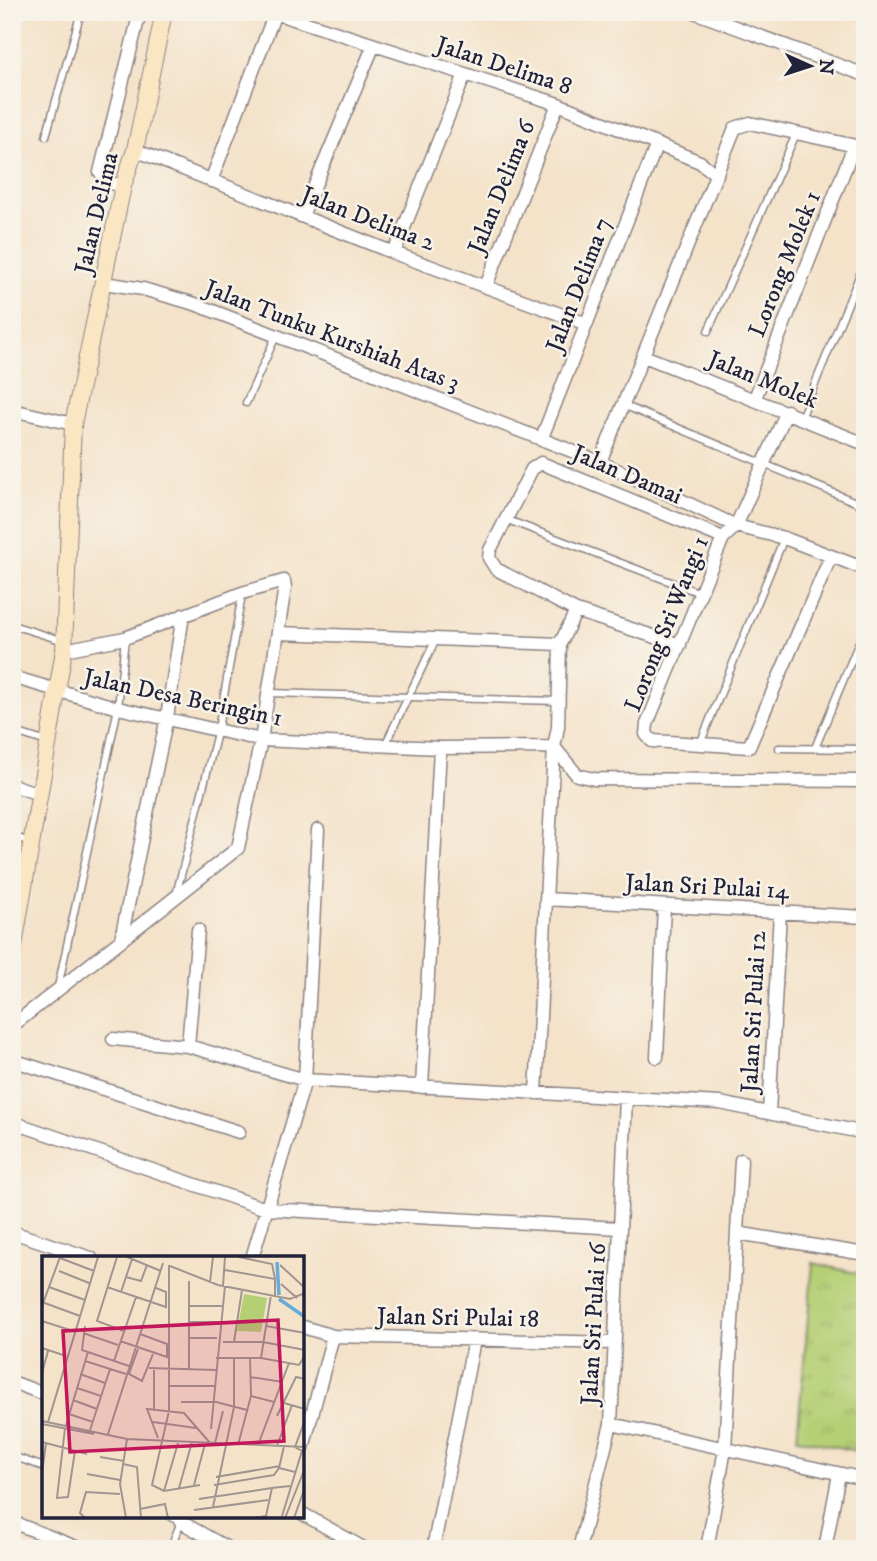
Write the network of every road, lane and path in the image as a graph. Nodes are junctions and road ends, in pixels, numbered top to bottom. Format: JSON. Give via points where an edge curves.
{"nodes":[{"id":1,"x":81,"y":12,"type":"edge"},
{"id":2,"x":140,"y":12,"type":"edge"},
{"id":3,"x":164,"y":12,"type":"edge"},
{"id":4,"x":694,"y":12,"type":"edge"},
{"id":5,"x":274,"y":13,"type":"edge"},
{"id":6,"x":373,"y":47,"type":"junction"},
{"id":7,"x":465,"y":74,"type":"junction"},
{"id":8,"x":865,"y":75,"type":"edge"},
{"id":9,"x":558,"y":104,"type":"junction"},
{"id":10,"x":798,"y":131,"type":"junction"},
{"id":11,"x":46,"y":136,"type":"dead end"},
{"id":12,"x":657,"y":144,"type":"junction"},
{"id":13,"x":859,"y":147,"type":"edge"},
{"id":14,"x":135,"y":150,"type":"junction"},
{"id":15,"x":717,"y":175,"type":"junction"},
{"id":16,"x":211,"y":181,"type":"junction"},
{"id":17,"x":123,"y":186,"type":"junction"},
{"id":18,"x":302,"y":216,"type":"junction"},
{"id":19,"x":394,"y":253,"type":"junction"},
{"id":20,"x":865,"y":262,"type":"edge"},
{"id":21,"x":104,"y":283,"type":"junction"},
{"id":22,"x":485,"y":286,"type":"junction"},
{"id":23,"x":587,"y":324,"type":"junction"},
{"id":24,"x":708,"y":331,"type":"dead end"},
{"id":25,"x":276,"y":336,"type":"junction"},
{"id":26,"x":644,"y":356,"type":"junction"},
{"id":27,"x":755,"y":398,"type":"junction"},
{"id":28,"x":246,"y":403,"type":"dead end"},
{"id":29,"x":623,"y":405,"type":"junction"},
{"id":30,"x":12,"y":410,"type":"edge"},
{"id":31,"x":787,"y":411,"type":"junction"},
{"id":32,"x":801,"y":418,"type":"junction"},
{"id":33,"x":74,"y":424,"type":"junction"},
{"id":34,"x":865,"y":428,"type":"edge"},
{"id":35,"x":541,"y":440,"type":"junction"},
{"id":36,"x":862,"y":443,"type":"edge"},
{"id":37,"x":600,"y":462,"type":"junction"},
{"id":38,"x":764,"y":464,"type":"junction"},
{"id":39,"x":865,"y":506,"type":"edge"},
{"id":40,"x":505,"y":519,"type":"junction"},
{"id":41,"x":736,"y":526,"type":"junction"},
{"id":42,"x":723,"y":538,"type":"junction"},
{"id":43,"x":784,"y":538,"type":"junction"},
{"id":44,"x":831,"y":556,"type":"junction"},
{"id":45,"x":865,"y":569,"type":"edge"},
{"id":46,"x":242,"y":593,"type":"junction"},
{"id":47,"x":702,"y":594,"type":"junction"},
{"id":48,"x":576,"y":611,"type":"junction"},
{"id":49,"x":183,"y":615,"type":"junction"},
{"id":50,"x":12,"y":625,"type":"edge"},
{"id":51,"x":865,"y":628,"type":"edge"},
{"id":52,"x":279,"y":633,"type":"junction"},
{"id":53,"x":125,"y":638,"type":"junction"},
{"id":54,"x":436,"y":639,"type":"junction"},
{"id":55,"x":559,"y":644,"type":"junction"},
{"id":56,"x":680,"y":645,"type":"junction"},
{"id":57,"x":64,"y":646,"type":"junction"},
{"id":58,"x":12,"y":677,"type":"edge"},
{"id":59,"x":57,"y":691,"type":"junction"},
{"id":60,"x":269,"y":693,"type":"junction"},
{"id":61,"x":411,"y":696,"type":"junction"},
{"id":62,"x":558,"y":701,"type":"junction"},
{"id":63,"x":118,"y":708,"type":"junction"},
{"id":64,"x":167,"y":717,"type":"junction"},
{"id":65,"x":218,"y":729,"type":"junction"},
{"id":66,"x":12,"y":731,"type":"edge"},
{"id":67,"x":261,"y":740,"type":"junction"},
{"id":68,"x":49,"y":743,"type":"junction"},
{"id":69,"x":700,"y":744,"type":"junction"},
{"id":70,"x":385,"y":746,"type":"junction"},
{"id":71,"x":554,"y":747,"type":"junction"},
{"id":72,"x":440,"y":748,"type":"junction"},
{"id":73,"x":779,"y":748,"type":"dead end"},
{"id":74,"x":815,"y":748,"type":"junction"},
{"id":75,"x":865,"y":749,"type":"edge"},
{"id":76,"x":865,"y":781,"type":"edge"},
{"id":77,"x":12,"y":785,"type":"edge"},
{"id":78,"x":39,"y":794,"type":"junction"},
{"id":79,"x":318,"y":830,"type":"dead end"},
{"id":80,"x":12,"y":836,"type":"edge"},
{"id":81,"x":32,"y":843,"type":"junction"},
{"id":82,"x":18,"y":888,"type":"edge"},
{"id":83,"x":176,"y":896,"type":"junction"},
{"id":84,"x":547,"y":899,"type":"junction"},
{"id":85,"x":664,"y":906,"type":"junction"},
{"id":86,"x":780,"y":912,"type":"junction"},
{"id":87,"x":865,"y":917,"type":"edge"},
{"id":88,"x":198,"y":930,"type":"dead end"},
{"id":89,"x":121,"y":939,"type":"junction"},
{"id":90,"x":13,"y":947,"type":"edge"},
{"id":91,"x":57,"y":991,"type":"junction"},
{"id":92,"x":12,"y":1026,"type":"edge"},
{"id":93,"x":113,"y":1039,"type":"dead end"},
{"id":94,"x":188,"y":1045,"type":"junction"},
{"id":95,"x":657,"y":1057,"type":"dead end"},
{"id":96,"x":12,"y":1060,"type":"edge"},
{"id":97,"x":305,"y":1080,"type":"junction"},
{"id":98,"x":422,"y":1087,"type":"junction"},
{"id":99,"x":536,"y":1093,"type":"junction"},
{"id":100,"x":626,"y":1098,"type":"junction"},
{"id":101,"x":769,"y":1113,"type":"junction"},
{"id":102,"x":12,"y":1122,"type":"edge"},
{"id":103,"x":239,"y":1132,"type":"dead end"},
{"id":104,"x":865,"y":1133,"type":"edge"},
{"id":105,"x":741,"y":1160,"type":"dead end"},
{"id":106,"x":266,"y":1209,"type":"junction"},
{"id":107,"x":620,"y":1228,"type":"junction"},
{"id":108,"x":12,"y":1232,"type":"edge"},
{"id":109,"x":737,"y":1233,"type":"junction"},
{"id":110,"x":865,"y":1254,"type":"edge"},
{"id":111,"x":85,"y":1256,"type":"edge"},
{"id":112,"x":253,"y":1256,"type":"edge"},
{"id":113,"x":304,"y":1327,"type":"edge"},
{"id":114,"x":333,"y":1336,"type":"junction"},
{"id":115,"x":474,"y":1339,"type":"junction"},
{"id":116,"x":614,"y":1343,"type":"junction"},
{"id":117,"x":12,"y":1382,"type":"edge"},
{"id":118,"x":42,"y":1393,"type":"edge"},
{"id":119,"x":611,"y":1424,"type":"junction"},
{"id":120,"x":304,"y":1444,"type":"edge"},
{"id":121,"x":725,"y":1449,"type":"junction"},
{"id":122,"x":12,"y":1455,"type":"edge"},
{"id":123,"x":42,"y":1466,"type":"edge"},
{"id":124,"x":839,"y":1474,"type":"junction"},
{"id":125,"x":865,"y":1479,"type":"edge"},
{"id":126,"x":304,"y":1515,"type":"edge"},
{"id":127,"x":175,"y":1520,"type":"edge"},
{"id":128,"x":12,"y":1522,"type":"edge"},
{"id":129,"x":81,"y":1549,"type":"edge"},
{"id":130,"x":170,"y":1549,"type":"edge"},
{"id":131,"x":229,"y":1549,"type":"edge"},
{"id":132,"x":365,"y":1549,"type":"edge"},
{"id":133,"x":433,"y":1549,"type":"edge"},
{"id":134,"x":579,"y":1549,"type":"edge"},
{"id":135,"x":707,"y":1549,"type":"edge"},
{"id":136,"x":825,"y":1549,"type":"edge"}],
"edges":[{"from":1,"to":11,"type":"lane"},
{"from":2,"to":17,"type":"street","via":[[100,172],[111,183]]},
{"from":3,"to":14,"type":"main road","name":"Jalan Delima"},
{"from":4,"to":8,"type":"street"},
{"from":5,"to":6,"type":"street","name":"Jalan Delima 8"},
{"from":5,"to":16,"type":"street"},
{"from":6,"to":7,"type":"street","name":"Jalan Delima 8"},
{"from":6,"to":18,"type":"street"},
{"from":7,"to":9,"type":"street","name":"Jalan Delima 8"},
{"from":7,"to":19,"type":"street"},
{"from":9,"to":12,"type":"street","name":"Jalan Delima 8"},
{"from":9,"to":22,"type":"street","name":"Jalan Delima 6"},
{"from":10,"to":13,"type":"street"},
{"from":10,"to":15,"type":"street","via":[[742,123],[735,128]]},
{"from":10,"to":24,"type":"lane"},
{"from":12,"to":15,"type":"street","name":"Jalan Delima 8","via":[[700,162]]},
{"from":12,"to":23,"type":"street","name":"Jalan Delima 7"},
{"from":13,"to":27,"type":"street","name":"Lorong Molek 1"},
{"from":14,"to":16,"type":"street","name":"Jalan Delima 2"},
{"from":14,"to":17,"type":"main road","name":"Jalan Delima"},
{"from":15,"to":26,"type":"street"},
{"from":16,"to":18,"type":"street","name":"Jalan Delima 2"},
{"from":17,"to":21,"type":"main road","name":"Jalan Delima"},
{"from":18,"to":19,"type":"street","name":"Jalan Delima 2"},
{"from":19,"to":22,"type":"street","name":"Jalan Delima 2"},
{"from":20,"to":32,"type":"lane"},
{"from":21,"to":25,"type":"street","name":"Jalan Tunku Kurshiah Atas 3","via":[[195,304]]},
{"from":21,"to":33,"type":"main road","name":"Jalan Delima"},
{"from":22,"to":23,"type":"street","name":"Jalan Delima 2"},
{"from":23,"to":35,"type":"street","name":"Jalan Delima 7"},
{"from":25,"to":28,"type":"lane"},
{"from":25,"to":35,"type":"street","name":"Jalan Tunku Kurshiah Atas 3"},
{"from":26,"to":27,"type":"street","name":"Jalan Molek"},
{"from":26,"to":29,"type":"street"},
{"from":27,"to":31,"type":"street","name":"Jalan Molek"},
{"from":29,"to":37,"type":"street"},
{"from":29,"to":38,"type":"lane"},
{"from":30,"to":33,"type":"street"},
{"from":31,"to":32,"type":"street","name":"Jalan Molek"},
{"from":31,"to":38,"type":"street"},
{"from":32,"to":36,"type":"street","name":"Jalan Molek"},
{"from":33,"to":57,"type":"main road","name":"Jalan Delima"},
{"from":34,"to":36,"type":"street"},
{"from":35,"to":37,"type":"street","name":"Jalan Tunku Kurshiah Atas 3"},
{"from":37,"to":41,"type":"street","name":"Jalan Tunku Kurshiah Atas 3"},
{"from":38,"to":39,"type":"lane"},
{"from":38,"to":41,"type":"street"},
{"from":40,"to":42,"type":"street","name":"Jalan Damai","via":[[532,469],[541,463]]},
{"from":40,"to":47,"type":"lane"},
{"from":40,"to":48,"type":"street","name":"Jalan Damai","via":[[490,550],[491,564]]},
{"from":41,"to":42,"type":"street","name":"Lorong Sri Wangi 1"},
{"from":41,"to":43,"type":"street","name":"Jalan Tunku Kurshiah Atas 3"},
{"from":42,"to":47,"type":"street","name":"Lorong Sri Wangi 1"},
{"from":43,"to":44,"type":"street","name":"Jalan Tunku Kurshiah Atas 3"},
{"from":43,"to":69,"type":"lane"},
{"from":44,"to":45,"type":"street","name":"Jalan Tunku Kurshiah Atas 3"},
{"from":44,"to":69,"type":"street","via":[[749,747]]},
{"from":46,"to":49,"type":"street"},
{"from":46,"to":52,"type":"street","via":[[284,581]]},
{"from":46,"to":65,"type":"lane"},
{"from":47,"to":56,"type":"street","name":"Lorong Sri Wangi 1"},
{"from":48,"to":55,"type":"street"},
{"from":48,"to":56,"type":"street","name":"Jalan Damai"},
{"from":49,"to":53,"type":"street"},
{"from":49,"to":64,"type":"street"},
{"from":50,"to":57,"type":"lane"},
{"from":51,"to":74,"type":"lane"},
{"from":52,"to":54,"type":"street"},
{"from":52,"to":60,"type":"street"},
{"from":53,"to":57,"type":"street"},
{"from":53,"to":63,"type":"lane"},
{"from":54,"to":55,"type":"street"},
{"from":54,"to":61,"type":"lane"},
{"from":55,"to":62,"type":"street"},
{"from":56,"to":69,"type":"street","name":"Lorong Sri Wangi 1","via":[[646,734],[652,741]]},
{"from":57,"to":59,"type":"main road","name":"Jalan Delima"},
{"from":58,"to":59,"type":"street","name":"Jalan Desa Beringin 1"},
{"from":59,"to":63,"type":"street","name":"Jalan Desa Beringin 1"},
{"from":59,"to":68,"type":"main road","name":"Jalan Delima"},
{"from":60,"to":61,"type":"lane"},
{"from":60,"to":67,"type":"street"},
{"from":61,"to":62,"type":"lane"},
{"from":61,"to":70,"type":"lane"},
{"from":62,"to":71,"type":"street"},
{"from":63,"to":64,"type":"street","name":"Jalan Desa Beringin 1"},
{"from":63,"to":91,"type":"lane"},
{"from":64,"to":65,"type":"street","name":"Jalan Desa Beringin 1"},
{"from":64,"to":89,"type":"street"},
{"from":65,"to":67,"type":"street","name":"Jalan Desa Beringin 1"},
{"from":65,"to":83,"type":"lane"},
{"from":66,"to":68,"type":"lane"},
{"from":67,"to":70,"type":"street","name":"Jalan Desa Beringin 1"},
{"from":67,"to":83,"type":"street","via":[[238,848]]},
{"from":68,"to":78,"type":"main road","name":"Jalan Delima"},
{"from":70,"to":72,"type":"street","name":"Jalan Desa Beringin 1"},
{"from":71,"to":72,"type":"street","name":"Jalan Desa Beringin 1"},
{"from":71,"to":76,"type":"street","via":[[577,775],[594,779]]},
{"from":71,"to":84,"type":"street"},
{"from":72,"to":98,"type":"street"},
{"from":73,"to":74,"type":"lane"},
{"from":74,"to":75,"type":"lane"},
{"from":77,"to":78,"type":"street"},
{"from":78,"to":81,"type":"main road","name":"Jalan Delima"},
{"from":79,"to":97,"type":"street"},
{"from":80,"to":81,"type":"lane"},
{"from":81,"to":82,"type":"main road","name":"Jalan Delima"},
{"from":82,"to":90,"type":"main road","name":"Jalan Delima"},
{"from":83,"to":89,"type":"street"},
{"from":84,"to":85,"type":"street","name":"Jalan Sri Pulai 14"},
{"from":84,"to":99,"type":"street"},
{"from":85,"to":86,"type":"street","name":"Jalan Sri Pulai 14"},
{"from":85,"to":95,"type":"street"},
{"from":86,"to":87,"type":"street","name":"Jalan Sri Pulai 14"},
{"from":86,"to":101,"type":"street","name":"Jalan Sri Pulai 12"},
{"from":88,"to":94,"type":"street"},
{"from":89,"to":91,"type":"street"},
{"from":91,"to":92,"type":"street"},
{"from":93,"to":94,"type":"street"},
{"from":94,"to":97,"type":"street"},
{"from":96,"to":103,"type":"street"},
{"from":97,"to":98,"type":"street"},
{"from":97,"to":106,"type":"street"},
{"from":98,"to":99,"type":"street"},
{"from":99,"to":100,"type":"street"},
{"from":100,"to":101,"type":"street","via":[[719,1103]]},
{"from":100,"to":107,"type":"street","name":"Jalan Sri Pulai 16"},
{"from":101,"to":104,"type":"street"},
{"from":102,"to":106,"type":"street"},
{"from":105,"to":109,"type":"street"},
{"from":106,"to":107,"type":"street"},
{"from":106,"to":112,"type":"street"},
{"from":107,"to":116,"type":"street","name":"Jalan Sri Pulai 16"},
{"from":108,"to":111,"type":"street"},
{"from":109,"to":110,"type":"street"},
{"from":109,"to":121,"type":"street"},
{"from":113,"to":114,"type":"street","name":"Jalan Sri Pulai 18"},
{"from":114,"to":115,"type":"street","name":"Jalan Sri Pulai 18"},
{"from":114,"to":120,"type":"street"},
{"from":115,"to":116,"type":"street","name":"Jalan Sri Pulai 18"},
{"from":115,"to":133,"type":"street"},
{"from":116,"to":119,"type":"street","name":"Jalan Sri Pulai 16"},
{"from":117,"to":118,"type":"street"},
{"from":119,"to":121,"type":"street"},
{"from":119,"to":134,"type":"street","name":"Jalan Sri Pulai 16"},
{"from":121,"to":124,"type":"street"},
{"from":121,"to":135,"type":"street"},
{"from":122,"to":123,"type":"lane"},
{"from":124,"to":125,"type":"street"},
{"from":124,"to":136,"type":"street"},
{"from":126,"to":132,"type":"street"},
{"from":127,"to":130,"type":"lane"},
{"from":127,"to":131,"type":"street"},
{"from":128,"to":129,"type":"street"}]}
